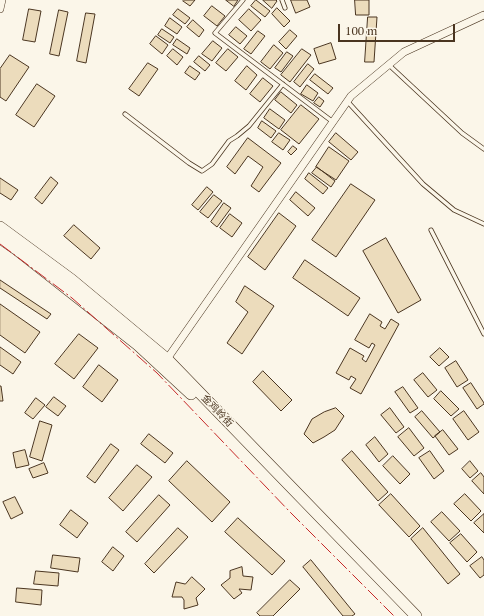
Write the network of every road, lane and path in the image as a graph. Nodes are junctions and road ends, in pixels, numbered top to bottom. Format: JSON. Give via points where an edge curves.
{"nodes":[{"id":1,"x":2,"y":0,"type":"edge"},
{"id":2,"x":243,"y":0,"type":"edge"},
{"id":3,"x":282,"y":0,"type":"edge"},
{"id":4,"x":285,"y":8,"type":"dead end"},
{"id":5,"x":0,"y":9,"type":"edge"},
{"id":6,"x":484,"y":15,"type":"edge"},
{"id":7,"x":388,"y":64,"type":"junction"},
{"id":8,"x":283,"y":84,"type":"junction"},
{"id":9,"x":347,"y":101,"type":"junction"},
{"id":10,"x":125,"y":114,"type":"dead end"},
{"id":11,"x":333,"y":122,"type":"junction"},
{"id":12,"x":484,"y":149,"type":"edge"},
{"id":13,"x":484,"y":224,"type":"edge"},
{"id":14,"x":0,"y":227,"type":"edge"},
{"id":15,"x":431,"y":230,"type":"dead end"},
{"id":16,"x":0,"y":238,"type":"edge"},
{"id":17,"x":484,"y":334,"type":"edge"},
{"id":18,"x":167,"y":359,"type":"junction"},
{"id":19,"x":407,"y":616,"type":"edge"},
{"id":20,"x":416,"y":616,"type":"edge"}],
"edges":[{"from":1,"to":5,"type":"street"},
{"from":2,"to":8,"type":"lane","via":[[215,33]]},
{"from":3,"to":4,"type":"lane"},
{"from":6,"to":7,"type":"street","via":[[404,52]]},
{"from":7,"to":9,"type":"street"},
{"from":7,"to":12,"type":"lane","via":[[462,133]]},
{"from":8,"to":10,"type":"lane","via":[[249,126],[229,141],[212,164],[202,171]]},
{"from":8,"to":11,"type":"lane"},
{"from":9,"to":11,"type":"street"},
{"from":9,"to":13,"type":"lane","via":[[423,184],[454,210]]},
{"from":11,"to":18,"type":"street"},
{"from":14,"to":18,"type":"main road","name":"金鸡岭街","via":[[72,280]]},
{"from":15,"to":17,"type":"lane"},
{"from":16,"to":19,"type":"main road","name":"金鸡岭街","via":[[138,345],[186,390]]},
{"from":18,"to":20,"type":"main road","name":"金鸡岭街"}]}
